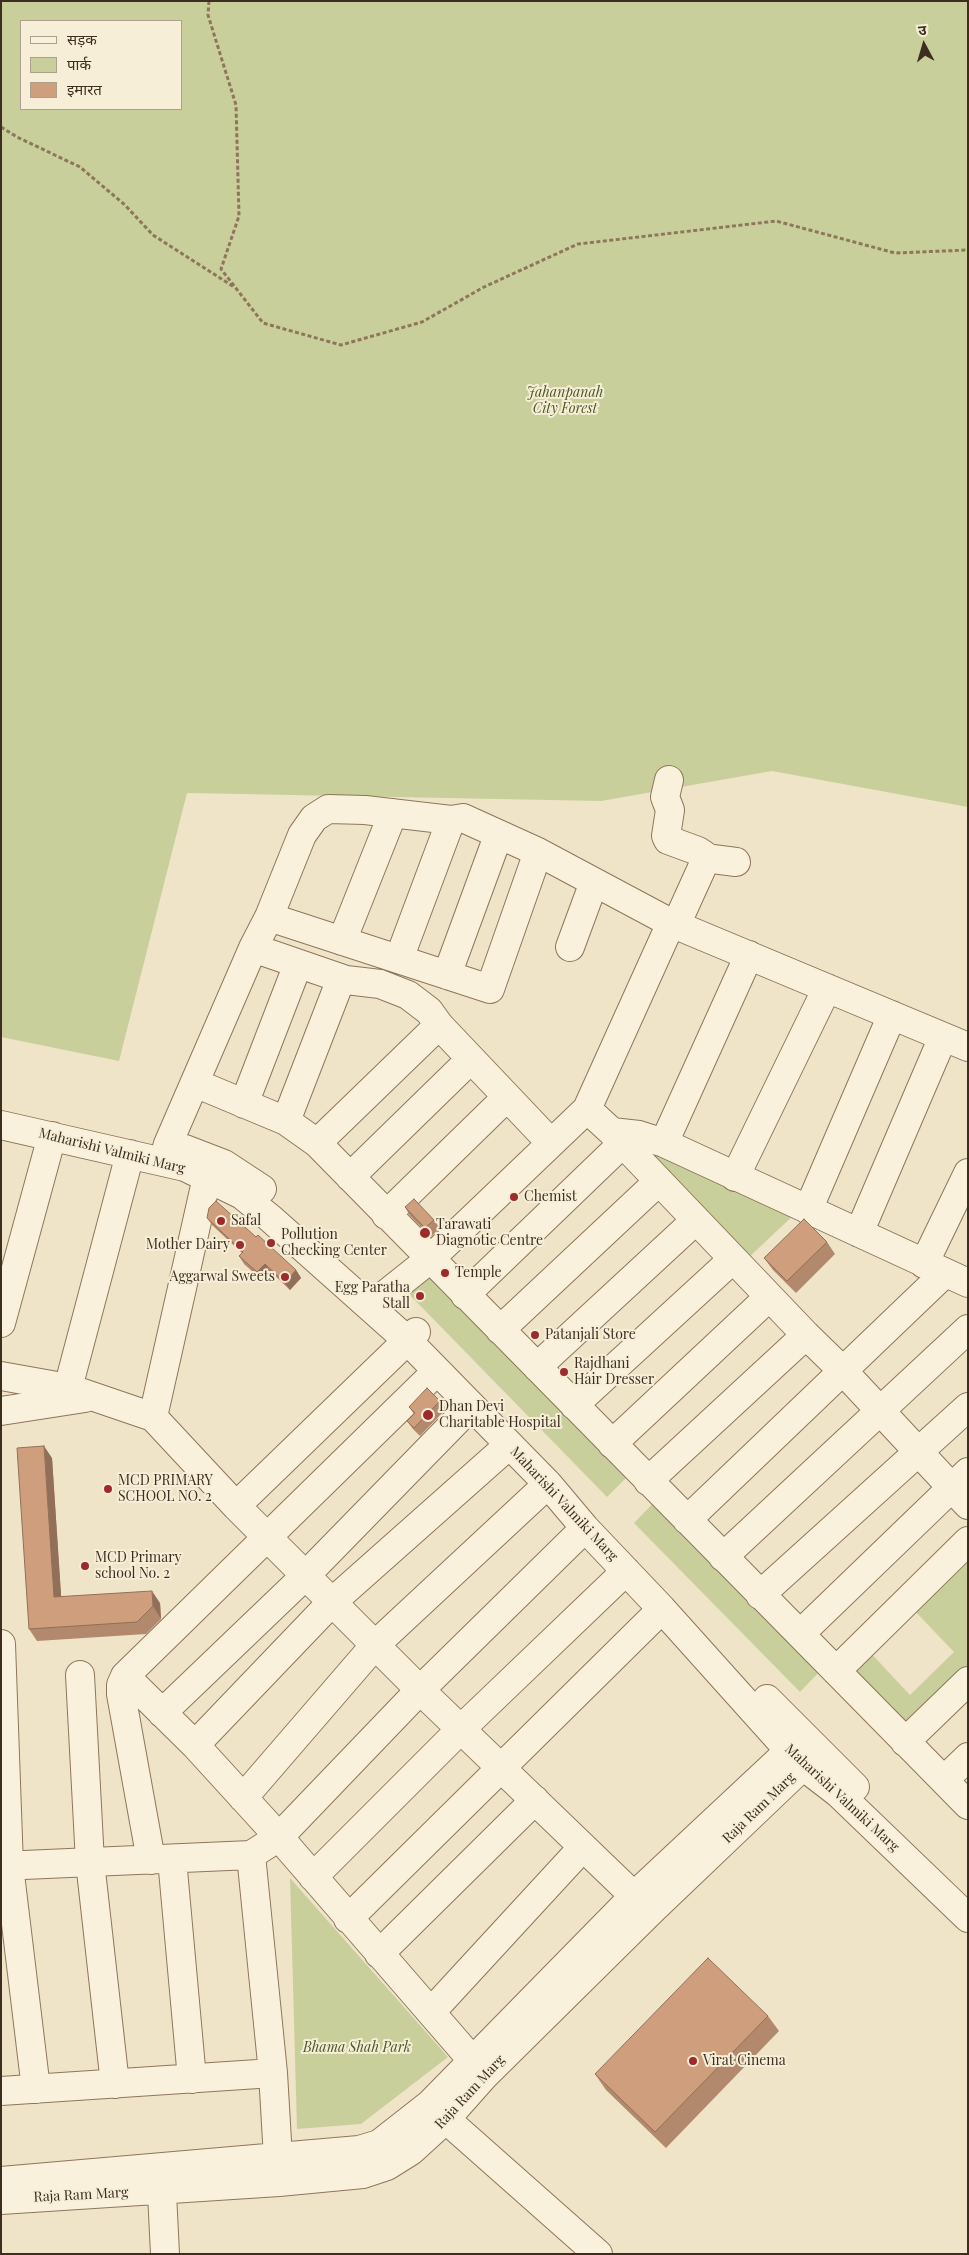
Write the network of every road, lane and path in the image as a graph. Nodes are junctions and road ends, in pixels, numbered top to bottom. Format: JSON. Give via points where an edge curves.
{"nodes":[{"id":1,"x":209,"y":1,"type":"edge"},
{"id":2,"x":1,"y":126,"type":"edge"},
{"id":3,"x":968,"y":250,"type":"edge"},
{"id":4,"x":236,"y":289,"type":"junction"},
{"id":5,"x":669,"y":780,"type":"dead end"},
{"id":6,"x":393,"y":813,"type":"junction"},
{"id":7,"x":451,"y":820,"type":"junction"},
{"id":8,"x":498,"y":836,"type":"junction"},
{"id":9,"x":538,"y":852,"type":"junction"},
{"id":10,"x":705,"y":858,"type":"junction"},
{"id":11,"x":736,"y":862,"type":"dead end"},
{"id":12,"x":594,"y":882,"type":"junction"},
{"id":13,"x":269,"y":917,"type":"junction"},
{"id":14,"x":673,"y":924,"type":"junction"},
{"id":15,"x":342,"y":941,"type":"junction"},
{"id":16,"x":570,"y":947,"type":"dead end"},
{"id":17,"x":253,"y":948,"type":"junction"},
{"id":18,"x":749,"y":955,"type":"junction"},
{"id":19,"x":398,"y":959,"type":"junction"},
{"id":20,"x":298,"y":964,"type":"junction"},
{"id":21,"x":447,"y":975,"type":"junction"},
{"id":22,"x":341,"y":979,"type":"junction"},
{"id":23,"x":827,"y":988,"type":"junction"},
{"id":24,"x":892,"y":1015,"type":"junction"},
{"id":25,"x":438,"y":1025,"type":"junction"},
{"id":26,"x":943,"y":1037,"type":"junction"},
{"id":27,"x":968,"y":1047,"type":"edge"},
{"id":28,"x":471,"y":1059,"type":"junction"},
{"id":29,"x":195,"y":1083,"type":"junction"},
{"id":30,"x":506,"y":1098,"type":"junction"},
{"id":31,"x":244,"y":1104,"type":"junction"},
{"id":32,"x":1,"y":1107,"type":"edge"},
{"id":33,"x":587,"y":1109,"type":"junction"},
{"id":34,"x":286,"y":1121,"type":"junction"},
{"id":35,"x":1,"y":1125,"type":"edge"},
{"id":36,"x":52,"y":1136,"type":"junction"},
{"id":37,"x":618,"y":1138,"type":"junction"},
{"id":38,"x":317,"y":1143,"type":"junction"},
{"id":39,"x":551,"y":1143,"type":"junction"},
{"id":40,"x":664,"y":1143,"type":"junction"},
{"id":41,"x":166,"y":1153,"type":"junction"},
{"id":42,"x":130,"y":1154,"type":"junction"},
{"id":43,"x":211,"y":1169,"type":"junction"},
{"id":44,"x":968,"y":1173,"type":"edge"},
{"id":45,"x":350,"y":1177,"type":"junction"},
{"id":46,"x":735,"y":1177,"type":"junction"},
{"id":47,"x":659,"y":1181,"type":"junction"},
{"id":48,"x":808,"y":1210,"type":"junction"},
{"id":49,"x":386,"y":1215,"type":"junction"},
{"id":50,"x":696,"y":1220,"type":"junction"},
{"id":51,"x":859,"y":1233,"type":"junction"},
{"id":52,"x":430,"y":1259,"type":"junction"},
{"id":53,"x":733,"y":1259,"type":"junction"},
{"id":54,"x":953,"y":1277,"type":"edge"},
{"id":55,"x":465,"y":1295,"type":"junction"},
{"id":56,"x":769,"y":1297,"type":"junction"},
{"id":57,"x":377,"y":1302,"type":"junction"},
{"id":58,"x":1,"y":1323,"type":"edge"},
{"id":59,"x":968,"y":1329,"type":"edge"},
{"id":60,"x":500,"y":1330,"type":"junction"},
{"id":61,"x":806,"y":1335,"type":"junction"},
{"id":62,"x":412,"y":1336,"type":"junction"},
{"id":63,"x":537,"y":1367,"type":"junction"},
{"id":64,"x":843,"y":1370,"type":"junction"},
{"id":65,"x":437,"y":1371,"type":"junction"},
{"id":66,"x":1,"y":1376,"type":"edge"},
{"id":67,"x":81,"y":1393,"type":"junction"},
{"id":68,"x":471,"y":1406,"type":"junction"},
{"id":69,"x":574,"y":1406,"type":"junction"},
{"id":70,"x":968,"y":1407,"type":"edge"},
{"id":71,"x":880,"y":1410,"type":"junction"},
{"id":72,"x":1,"y":1411,"type":"edge"},
{"id":73,"x":153,"y":1417,"type":"junction"},
{"id":74,"x":612,"y":1444,"type":"junction"},
{"id":75,"x":509,"y":1445,"type":"junction"},
{"id":76,"x":919,"y":1451,"type":"junction"},
{"id":77,"x":648,"y":1481,"type":"junction"},
{"id":78,"x":548,"y":1484,"type":"junction"},
{"id":79,"x":962,"y":1488,"type":"edge"},
{"id":80,"x":236,"y":1506,"type":"junction"},
{"id":81,"x":687,"y":1520,"type":"junction"},
{"id":82,"x":585,"y":1528,"type":"junction"},
{"id":83,"x":267,"y":1537,"type":"junction"},
{"id":84,"x":968,"y":1541,"type":"edge"},
{"id":85,"x":723,"y":1557,"type":"junction"},
{"id":86,"x":626,"y":1571,"type":"junction"},
{"id":87,"x":305,"y":1576,"type":"junction"},
{"id":88,"x":760,"y":1595,"type":"junction"},
{"id":89,"x":331,"y":1603,"type":"junction"},
{"id":90,"x":662,"y":1609,"type":"junction"},
{"id":91,"x":800,"y":1634,"type":"junction"},
{"id":92,"x":1,"y":1644,"type":"edge"},
{"id":93,"x":375,"y":1645,"type":"junction"},
{"id":94,"x":836,"y":1671,"type":"junction"},
{"id":95,"x":80,"y":1674,"type":"dead end"},
{"id":96,"x":125,"y":1676,"type":"junction"},
{"id":97,"x":968,"y":1681,"type":"edge"},
{"id":98,"x":420,"y":1690,"type":"junction"},
{"id":99,"x":162,"y":1713,"type":"junction"},
{"id":100,"x":460,"y":1730,"type":"junction"},
{"id":101,"x":905,"y":1742,"type":"junction"},
{"id":102,"x":195,"y":1745,"type":"junction"},
{"id":103,"x":801,"y":1754,"type":"junction"},
{"id":104,"x":968,"y":1757,"type":"edge"},
{"id":105,"x":501,"y":1770,"type":"junction"},
{"id":106,"x":944,"y":1780,"type":"junction"},
{"id":107,"x":243,"y":1798,"type":"junction"},
{"id":108,"x":535,"y":1800,"type":"junction"},
{"id":109,"x":968,"y":1805,"type":"edge"},
{"id":110,"x":279,"y":1837,"type":"junction"},
{"id":111,"x":583,"y":1846,"type":"junction"},
{"id":112,"x":251,"y":1855,"type":"junction"},
{"id":113,"x":162,"y":1859,"type":"junction"},
{"id":114,"x":90,"y":1862,"type":"junction"},
{"id":115,"x":5,"y":1866,"type":"edge"},
{"id":116,"x":313,"y":1877,"type":"junction"},
{"id":117,"x":968,"y":1895,"type":"edge"},
{"id":118,"x":643,"y":1903,"type":"junction"},
{"id":119,"x":968,"y":1918,"type":"edge"},
{"id":120,"x":348,"y":1919,"type":"junction"},
{"id":121,"x":379,"y":1954,"type":"junction"},
{"id":122,"x":431,"y":2012,"type":"junction"},
{"id":123,"x":478,"y":2067,"type":"junction"},
{"id":124,"x":273,"y":2073,"type":"junction"},
{"id":125,"x":192,"y":2079,"type":"junction"},
{"id":126,"x":115,"y":2084,"type":"junction"},
{"id":127,"x":36,"y":2089,"type":"junction"},
{"id":128,"x":1,"y":2091,"type":"edge"},
{"id":129,"x":437,"y":2112,"type":"junction"},
{"id":130,"x":279,"y":2170,"type":"junction"},
{"id":131,"x":1,"y":2180,"type":"edge"},
{"id":132,"x":152,"y":2180,"type":"junction"},
{"id":133,"x":1,"y":2200,"type":"edge"},
{"id":134,"x":595,"y":2250,"type":"edge"},
{"id":135,"x":148,"y":2254,"type":"edge"},
{"id":136,"x":165,"y":2254,"type":"edge"}],
"edges":[{"from":1,"to":4,"type":"path","via":[[208,15],[236,105],[239,216],[221,269]]},
{"from":2,"to":4,"type":"path","via":[[80,167],[125,205],[153,235]]},
{"from":3,"to":4,"type":"path","via":[[895,253],[776,221],[578,244],[484,287],[422,322],[341,345],[263,323]]},
{"from":5,"to":10,"type":"street","via":[[665,796],[670,810],[666,836],[668,840],[698,851]]},
{"from":6,"to":7,"type":"street"},
{"from":6,"to":13,"type":"street","via":[[328,809],[314,818],[302,835]]},
{"from":6,"to":15,"type":"street"},
{"from":7,"to":8,"type":"street","via":[[463,818]]},
{"from":7,"to":19,"type":"street"},
{"from":8,"to":9,"type":"street"},
{"from":8,"to":21,"type":"street"},
{"from":9,"to":12,"type":"street"},
{"from":9,"to":21,"type":"street","via":[[490,989]]},
{"from":10,"to":11,"type":"street"},
{"from":10,"to":14,"type":"street"},
{"from":12,"to":14,"type":"street"},
{"from":12,"to":16,"type":"street"},
{"from":13,"to":15,"type":"street"},
{"from":13,"to":17,"type":"street"},
{"from":14,"to":18,"type":"street"},
{"from":14,"to":33,"type":"street"},
{"from":15,"to":19,"type":"street"},
{"from":17,"to":20,"type":"street"},
{"from":17,"to":29,"type":"street"},
{"from":18,"to":23,"type":"street"},
{"from":18,"to":40,"type":"street"},
{"from":19,"to":21,"type":"street"},
{"from":20,"to":22,"type":"street"},
{"from":20,"to":31,"type":"street"},
{"from":22,"to":25,"type":"street","via":[[380,984],[408,995],[429,1011]]},
{"from":22,"to":34,"type":"street"},
{"from":23,"to":24,"type":"street"},
{"from":23,"to":46,"type":"street"},
{"from":24,"to":26,"type":"street"},
{"from":24,"to":48,"type":"street"},
{"from":25,"to":28,"type":"street"},
{"from":25,"to":38,"type":"street"},
{"from":26,"to":27,"type":"street"},
{"from":26,"to":51,"type":"street"},
{"from":28,"to":30,"type":"street"},
{"from":28,"to":45,"type":"street"},
{"from":29,"to":31,"type":"street"},
{"from":29,"to":41,"type":"street"},
{"from":30,"to":39,"type":"street"},
{"from":30,"to":49,"type":"street"},
{"from":31,"to":34,"type":"street"},
{"from":32,"to":41,"type":"street","name":"Maharishi Valmiki Marg"},
{"from":33,"to":37,"type":"street"},
{"from":33,"to":39,"type":"street"},
{"from":34,"to":38,"type":"street"},
{"from":35,"to":36,"type":"street","name":"Maharishi Valmiki Marg"},
{"from":36,"to":42,"type":"street","name":"Maharishi Valmiki Marg"},
{"from":36,"to":58,"type":"street"},
{"from":37,"to":40,"type":"street","via":[[639,1135]]},
{"from":37,"to":47,"type":"street"},
{"from":37,"to":55,"type":"street"},
{"from":38,"to":45,"type":"street"},
{"from":39,"to":52,"type":"street"},
{"from":40,"to":46,"type":"street"},
{"from":41,"to":42,"type":"street","name":"Maharishi Valmiki Marg"},
{"from":41,"to":43,"type":"street","name":"Maharishi Valmiki Marg","via":[[185,1167]]},
{"from":42,"to":67,"type":"street"},
{"from":43,"to":57,"type":"street","name":"Maharishi Valmiki Marg"},
{"from":43,"to":73,"type":"street"},
{"from":44,"to":54,"type":"street"},
{"from":45,"to":49,"type":"street"},
{"from":46,"to":48,"type":"street"},
{"from":47,"to":50,"type":"street"},
{"from":47,"to":60,"type":"street"},
{"from":48,"to":51,"type":"street"},
{"from":49,"to":52,"type":"street"},
{"from":50,"to":53,"type":"street"},
{"from":50,"to":63,"type":"street"},
{"from":51,"to":54,"type":"street"},
{"from":52,"to":55,"type":"street"},
{"from":52,"to":57,"type":"street"},
{"from":53,"to":56,"type":"street"},
{"from":53,"to":69,"type":"street"},
{"from":54,"to":64,"type":"street"},
{"from":55,"to":60,"type":"street"},
{"from":56,"to":61,"type":"street"},
{"from":56,"to":74,"type":"street"},
{"from":57,"to":62,"type":"street","name":"Maharishi Valmiki Marg"},
{"from":59,"to":71,"type":"street"},
{"from":60,"to":63,"type":"street"},
{"from":61,"to":64,"type":"street"},
{"from":61,"to":77,"type":"street"},
{"from":62,"to":65,"type":"street","name":"Maharishi Valmiki Marg"},
{"from":62,"to":80,"type":"street"},
{"from":62,"to":103,"type":"street","name":"Maharishi Valmiki Marg"},
{"from":63,"to":69,"type":"street"},
{"from":64,"to":71,"type":"street"},
{"from":64,"to":81,"type":"street"},
{"from":65,"to":68,"type":"street","name":"Maharishi Valmiki Marg"},
{"from":65,"to":83,"type":"street"},
{"from":66,"to":67,"type":"street"},
{"from":67,"to":72,"type":"street"},
{"from":67,"to":73,"type":"street"},
{"from":68,"to":75,"type":"street","name":"Maharishi Valmiki Marg"},
{"from":68,"to":87,"type":"street"},
{"from":69,"to":74,"type":"street"},
{"from":70,"to":76,"type":"street"},
{"from":71,"to":76,"type":"street"},
{"from":71,"to":85,"type":"street"},
{"from":73,"to":80,"type":"street"},
{"from":74,"to":77,"type":"street"},
{"from":75,"to":78,"type":"street","name":"Maharishi Valmiki Marg"},
{"from":75,"to":89,"type":"street"},
{"from":76,"to":79,"type":"street"},
{"from":76,"to":88,"type":"street"},
{"from":77,"to":81,"type":"street"},
{"from":78,"to":82,"type":"street","name":"Maharishi Valmiki Marg"},
{"from":78,"to":93,"type":"street"},
{"from":79,"to":91,"type":"street"},
{"from":80,"to":83,"type":"street"},
{"from":81,"to":85,"type":"street"},
{"from":82,"to":86,"type":"street","name":"Maharishi Valmiki Marg"},
{"from":82,"to":98,"type":"street"},
{"from":83,"to":87,"type":"street"},
{"from":83,"to":96,"type":"street"},
{"from":84,"to":94,"type":"street"},
{"from":85,"to":88,"type":"street"},
{"from":86,"to":90,"type":"street","name":"Maharishi Valmiki Marg"},
{"from":86,"to":100,"type":"street"},
{"from":87,"to":89,"type":"street"},
{"from":87,"to":99,"type":"street"},
{"from":88,"to":91,"type":"street"},
{"from":89,"to":93,"type":"street"},
{"from":89,"to":102,"type":"street"},
{"from":90,"to":103,"type":"street","name":"Maharishi Valmiki Marg"},
{"from":90,"to":105,"type":"street"},
{"from":91,"to":94,"type":"street"},
{"from":92,"to":115,"type":"street"},
{"from":93,"to":98,"type":"street"},
{"from":93,"to":107,"type":"street"},
{"from":94,"to":101,"type":"street"},
{"from":95,"to":114,"type":"street"},
{"from":96,"to":99,"type":"street"},
{"from":96,"to":113,"type":"street","via":[[121,1694]]},
{"from":97,"to":101,"type":"street"},
{"from":98,"to":100,"type":"street"},
{"from":98,"to":110,"type":"street"},
{"from":99,"to":102,"type":"street"},
{"from":100,"to":105,"type":"street"},
{"from":100,"to":116,"type":"street"},
{"from":101,"to":106,"type":"street"},
{"from":102,"to":107,"type":"street"},
{"from":103,"to":117,"type":"street","name":"Maharishi Valmiki Marg"},
{"from":103,"to":118,"type":"street","name":"Raja Ram Marg"},
{"from":103,"to":119,"type":"street","name":"Maharishi Valmiki Marg"},
{"from":104,"to":106,"type":"street"},
{"from":105,"to":108,"type":"street"},
{"from":105,"to":120,"type":"street"},
{"from":106,"to":109,"type":"street"},
{"from":107,"to":110,"type":"street"},
{"from":108,"to":111,"type":"street"},
{"from":108,"to":121,"type":"street"},
{"from":110,"to":112,"type":"street"},
{"from":110,"to":116,"type":"street"},
{"from":111,"to":118,"type":"street"},
{"from":111,"to":122,"type":"street"},
{"from":112,"to":113,"type":"street"},
{"from":112,"to":124,"type":"street"},
{"from":113,"to":114,"type":"street"},
{"from":113,"to":125,"type":"street"},
{"from":114,"to":115,"type":"street"},
{"from":114,"to":126,"type":"street"},
{"from":115,"to":127,"type":"street"},
{"from":116,"to":120,"type":"street"},
{"from":118,"to":123,"type":"street","name":"Raja Ram Marg"},
{"from":120,"to":121,"type":"street"},
{"from":121,"to":122,"type":"street"},
{"from":122,"to":123,"type":"street"},
{"from":123,"to":129,"type":"street","name":"Raja Ram Marg"},
{"from":124,"to":125,"type":"street"},
{"from":124,"to":130,"type":"street"},
{"from":125,"to":126,"type":"street"},
{"from":126,"to":127,"type":"street"},
{"from":127,"to":128,"type":"street"},
{"from":129,"to":130,"type":"street","name":"Raja Ram Marg","via":[[411,2151],[387,2166],[362,2174]]},
{"from":129,"to":134,"type":"street"},
{"from":130,"to":132,"type":"street","name":"Raja Ram Marg"},
{"from":131,"to":132,"type":"street","name":"Raja Ram Marg"},
{"from":132,"to":133,"type":"street","name":"Raja Ram Marg"},
{"from":132,"to":135,"type":"street"},
{"from":132,"to":136,"type":"street"}]}
